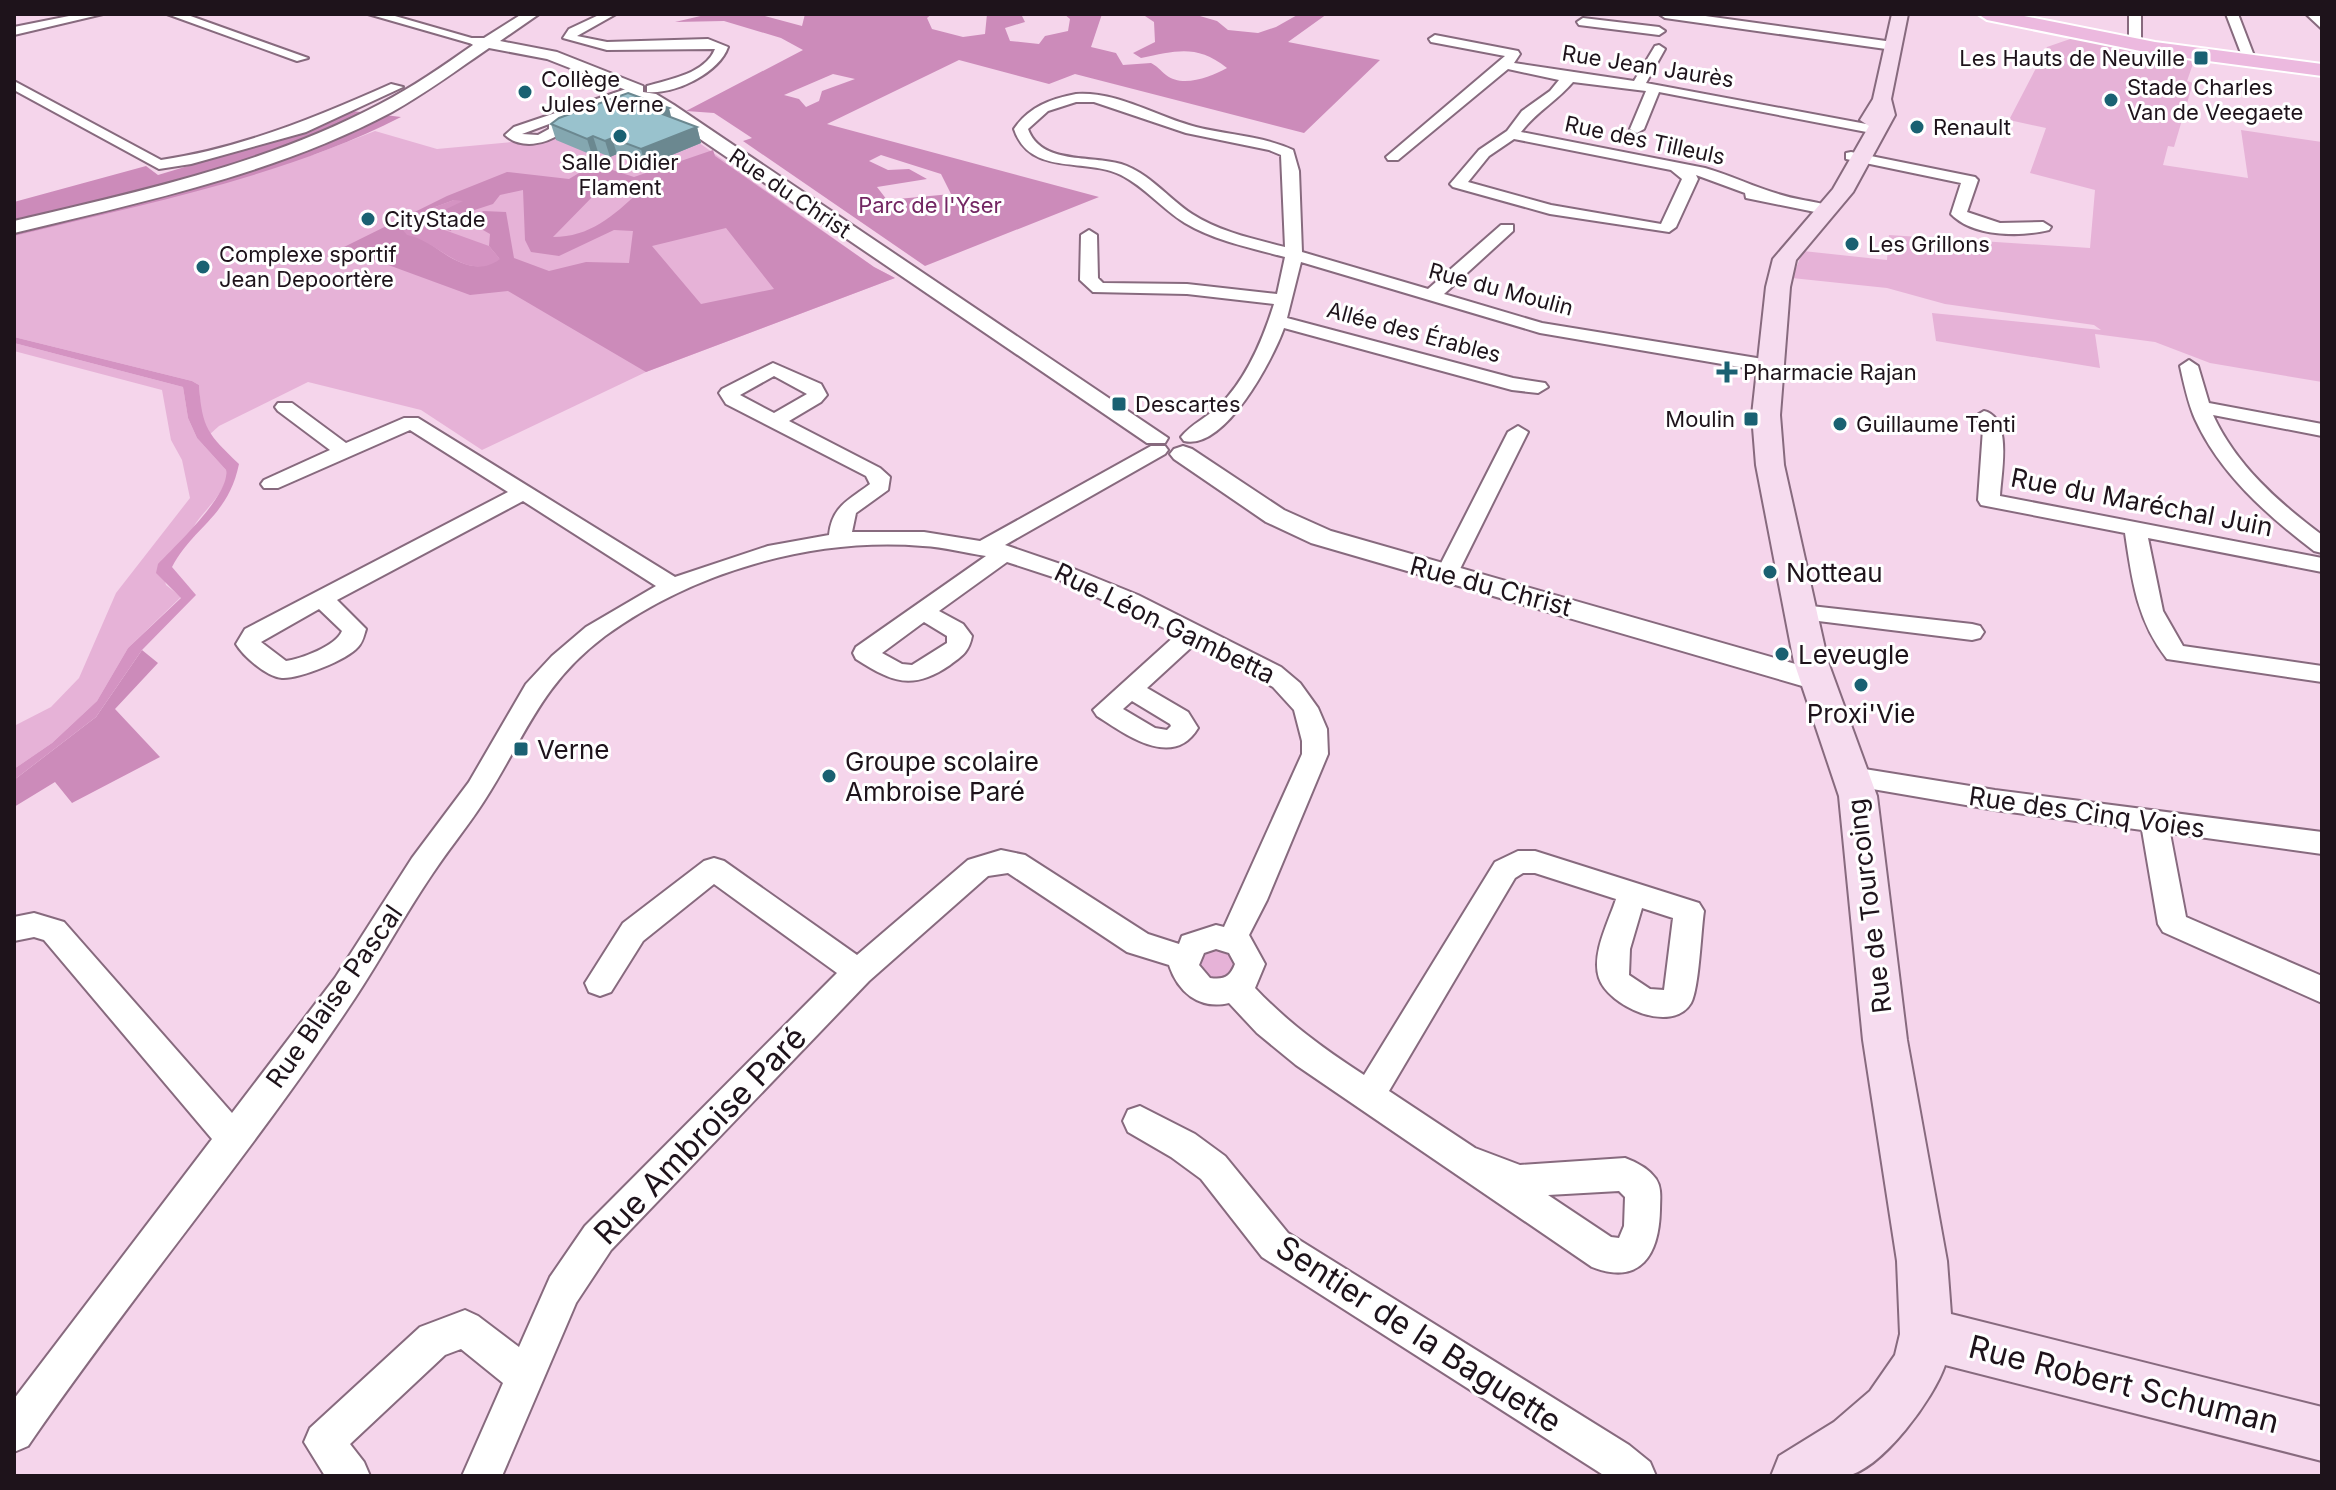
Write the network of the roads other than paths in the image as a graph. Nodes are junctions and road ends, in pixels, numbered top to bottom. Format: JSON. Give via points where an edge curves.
{"nodes":[{"id":1,"x":97,"y":14,"type":"edge"},
{"id":2,"x":173,"y":14,"type":"edge"},
{"id":3,"x":374,"y":14,"type":"edge"},
{"id":4,"x":517,"y":14,"type":"edge"},
{"id":5,"x":532,"y":14,"type":"edge"},
{"id":6,"x":610,"y":14,"type":"edge"},
{"id":7,"x":1665,"y":14,"type":"edge"},
{"id":8,"x":1900,"y":14,"type":"edge"},
{"id":9,"x":1987,"y":14,"type":"edge"},
{"id":10,"x":2135,"y":14,"type":"edge"},
{"id":11,"x":2232,"y":14,"type":"edge"},
{"id":12,"x":2312,"y":14,"type":"edge"},
{"id":13,"x":1603,"y":19,"type":"edge"},
{"id":14,"x":1583,"y":22,"type":"dead end"},
{"id":15,"x":2322,"y":25,"type":"edge"},
{"id":16,"x":14,"y":31,"type":"edge"},
{"id":17,"x":1659,"y":31,"type":"dead end"},
{"id":18,"x":1435,"y":39,"type":"dead end"},
{"id":19,"x":482,"y":42,"type":"junction"},
{"id":20,"x":2135,"y":45,"type":"junction"},
{"id":21,"x":1893,"y":46,"type":"junction"},
{"id":22,"x":1659,"y":49,"type":"dead end"},
{"id":23,"x":302,"y":58,"type":"dead end"},
{"id":24,"x":2250,"y":61,"type":"junction"},
{"id":25,"x":1505,"y":65,"type":"junction"},
{"id":26,"x":2322,"y":70,"type":"edge"},
{"id":27,"x":1564,"y":77,"type":"junction"},
{"id":28,"x":14,"y":85,"type":"edge"},
{"id":29,"x":1638,"y":86,"type":"junction"},
{"id":30,"x":1654,"y":87,"type":"junction"},
{"id":31,"x":642,"y":93,"type":"junction"},
{"id":32,"x":392,"y":97,"type":"junction"},
{"id":33,"x":1871,"y":128,"type":"junction"},
{"id":34,"x":1637,"y":129,"type":"dead end"},
{"id":35,"x":1512,"y":134,"type":"junction"},
{"id":36,"x":1393,"y":157,"type":"dead end"},
{"id":37,"x":1855,"y":157,"type":"junction"},
{"id":38,"x":1677,"y":168,"type":"junction"},
{"id":39,"x":1688,"y":184,"type":"junction"},
{"id":40,"x":1767,"y":198,"type":"junction"},
{"id":41,"x":1825,"y":209,"type":"junction"},
{"id":42,"x":14,"y":224,"type":"edge"},
{"id":43,"x":2043,"y":227,"type":"dead end"},
{"id":44,"x":1507,"y":228,"type":"dead end"},
{"id":45,"x":1089,"y":235,"type":"dead end"},
{"id":46,"x":1293,"y":254,"type":"junction"},
{"id":47,"x":1431,"y":296,"type":"junction"},
{"id":48,"x":1285,"y":300,"type":"junction"},
{"id":49,"x":1278,"y":321,"type":"junction"},
{"id":50,"x":1769,"y":366,"type":"junction"},
{"id":51,"x":2189,"y":366,"type":"dead end"},
{"id":52,"x":1538,"y":387,"type":"dead end"},
{"id":53,"x":285,"y":407,"type":"dead end"},
{"id":54,"x":2201,"y":407,"type":"junction"},
{"id":55,"x":1984,"y":417,"type":"dead end"},
{"id":56,"x":773,"y":422,"type":"dead end"},
{"id":57,"x":2322,"y":430,"type":"edge"},
{"id":58,"x":1518,"y":432,"type":"dead end"},
{"id":59,"x":1172,"y":445,"type":"junction"},
{"id":60,"x":344,"y":451,"type":"junction"},
{"id":61,"x":271,"y":484,"type":"dead end"},
{"id":62,"x":522,"y":493,"type":"junction"},
{"id":63,"x":2135,"y":528,"type":"junction"},
{"id":64,"x":840,"y":539,"type":"junction"},
{"id":65,"x":2322,"y":546,"type":"edge"},
{"id":66,"x":996,"y":549,"type":"junction"},
{"id":67,"x":2322,"y":565,"type":"edge"},
{"id":68,"x":1446,"y":575,"type":"junction"},
{"id":69,"x":673,"y":586,"type":"junction"},
{"id":70,"x":321,"y":598,"type":"dead end"},
{"id":71,"x":923,"y":612,"type":"dead end"},
{"id":72,"x":1802,"y":613,"type":"junction"},
{"id":73,"x":1194,"y":632,"type":"junction"},
{"id":74,"x":1972,"y":632,"type":"dead end"},
{"id":75,"x":2322,"y":674,"type":"edge"},
{"id":76,"x":1816,"y":680,"type":"junction"},
{"id":77,"x":1130,"y":689,"type":"dead end"},
{"id":78,"x":1852,"y":777,"type":"junction"},
{"id":79,"x":2154,"y":822,"type":"junction"},
{"id":80,"x":2322,"y":843,"type":"edge"},
{"id":81,"x":1632,"y":893,"type":"dead end"},
{"id":82,"x":14,"y":929,"type":"edge"},
{"id":83,"x":1232,"y":940,"type":"junction"},
{"id":84,"x":1185,"y":958,"type":"junction"},
{"id":85,"x":858,"y":972,"type":"junction"},
{"id":86,"x":600,"y":983,"type":"dead end"},
{"id":87,"x":1235,"y":988,"type":"junction"},
{"id":88,"x":2322,"y":990,"type":"edge"},
{"id":89,"x":1369,"y":1095,"type":"junction"},
{"id":90,"x":1140,"y":1121,"type":"dead end"},
{"id":91,"x":233,"y":1139,"type":"junction"},
{"id":92,"x":1475,"y":1164,"type":"dead end"},
{"id":93,"x":1926,"y":1334,"type":"junction"},
{"id":94,"x":525,"y":1376,"type":"junction"},
{"id":95,"x":14,"y":1432,"type":"edge"},
{"id":96,"x":2322,"y":1434,"type":"edge"},
{"id":97,"x":350,"y":1476,"type":"edge"},
{"id":98,"x":482,"y":1476,"type":"edge"},
{"id":99,"x":1636,"y":1476,"type":"edge"},
{"id":100,"x":1799,"y":1476,"type":"edge"}],
"edges":[{"from":1,"to":16,"type":"street"},
{"from":2,"to":23,"type":"street"},
{"from":3,"to":19,"type":"street"},
{"from":4,"to":19,"type":"street"},
{"from":5,"to":19,"type":"street"},
{"from":6,"to":31,"type":"street","via":[[569,38],[607,46],[722,47],[711,67]]},
{"from":7,"to":21,"type":"street"},
{"from":8,"to":21,"type":"main road","name":"Rue de Tourcoing"},
{"from":9,"to":20,"type":"main road"},
{"from":10,"to":20,"type":"street"},
{"from":11,"to":24,"type":"street"},
{"from":12,"to":15,"type":"street"},
{"from":13,"to":14,"type":"street"},
{"from":13,"to":17,"type":"street"},
{"from":18,"to":25,"type":"street","via":[[1514,54]]},
{"from":19,"to":31,"type":"street","name":"Rue du Christ","via":[[567,60]]},
{"from":19,"to":32,"type":"street"},
{"from":19,"to":32,"type":"street"},
{"from":20,"to":24,"type":"main road"},
{"from":21,"to":33,"type":"main road","name":"Rue de Tourcoing","via":[[1883,95],[1886,113]]},
{"from":22,"to":29,"type":"street"},
{"from":24,"to":26,"type":"main road"},
{"from":25,"to":27,"type":"street","name":"Rue Jean Jaurès"},
{"from":25,"to":36,"type":"street"},
{"from":27,"to":29,"type":"street","name":"Rue Jean Jaurès"},
{"from":27,"to":35,"type":"street","via":[[1560,90],[1527,114]]},
{"from":28,"to":32,"type":"street","via":[[155,164],[292,132]]},
{"from":29,"to":30,"type":"street","name":"Rue Jean Jaurès"},
{"from":30,"to":33,"type":"street","name":"Rue Jean Jaurès"},
{"from":30,"to":34,"type":"street"},
{"from":31,"to":31,"type":"street","via":[[519,130],[512,135],[526,140],[548,136],[561,118]]},
{"from":31,"to":59,"type":"street","name":"Rue du Christ"},
{"from":32,"to":42,"type":"street","via":[[303,144],[232,169],[134,198]]},
{"from":33,"to":37,"type":"main road","name":"Rue de Tourcoing"},
{"from":35,"to":38,"type":"street","name":"Rue des Tilleuls"},
{"from":35,"to":39,"type":"street","via":[[1484,153],[1458,181],[1550,209],[1658,229],[1668,227]]},
{"from":37,"to":41,"type":"main road","name":"Rue de Tourcoing","via":[[1842,192]]},
{"from":37,"to":43,"type":"street","via":[[1970,180],[1959,214],[1974,222]]},
{"from":38,"to":39,"type":"street","via":[[1690,175]]},
{"from":38,"to":40,"type":"street","name":"Rue des Tilleuls","via":[[1723,177]]},
{"from":39,"to":40,"type":"street","name":"Rue des Tilleuls"},
{"from":40,"to":41,"type":"street","name":"Rue des Tilleuls"},
{"from":41,"to":50,"type":"main road","name":"Rue de Tourcoing","via":[[1782,267]]},
{"from":44,"to":47,"type":"street"},
{"from":45,"to":48,"type":"street","via":[[1089,280],[1099,288],[1187,289]]},
{"from":46,"to":46,"type":"street","name":"Rue du Moulin","via":[[1290,159],[1285,150],[1198,133],[1085,97],[1049,106],[1021,129],[1036,150],[1120,169],[1187,218]]},
{"from":46,"to":47,"type":"street","name":"Rue du Moulin"},
{"from":46,"to":48,"type":"street"},
{"from":47,"to":50,"type":"street","name":"Rue du Moulin","via":[[1540,328]]},
{"from":48,"to":49,"type":"street"},
{"from":49,"to":52,"type":"street","name":"Allée des Érables"},
{"from":49,"to":59,"type":"street","via":[[1237,396],[1216,421]]},
{"from":50,"to":72,"type":"main road","name":"Rue de Tourcoing","via":[[1767,448]]},
{"from":51,"to":54,"type":"street"},
{"from":53,"to":60,"type":"street"},
{"from":54,"to":57,"type":"street"},
{"from":54,"to":65,"type":"street","via":[[2216,437],[2254,485]]},
{"from":55,"to":63,"type":"street","name":"Rue du Maréchal Juin","via":[[1993,429],[1989,500]]},
{"from":56,"to":64,"type":"street","via":[[880,477],[881,486],[842,515]]},
{"from":58,"to":68,"type":"street"},
{"from":59,"to":66,"type":"street"},
{"from":59,"to":68,"type":"street","name":"Rue du Christ","via":[[1305,531]]},
{"from":60,"to":61,"type":"street"},
{"from":60,"to":62,"type":"street","via":[[411,422]]},
{"from":62,"to":69,"type":"street"},
{"from":62,"to":70,"type":"street"},
{"from":63,"to":67,"type":"street","name":"Rue du Maréchal Juin"},
{"from":63,"to":75,"type":"street","via":[[2152,617],[2176,653]]},
{"from":64,"to":66,"type":"street","name":"Rue Léon Gambetta","via":[[900,536]]},
{"from":64,"to":69,"type":"street","name":"Rue Léon Gambetta","via":[[757,556]]},
{"from":66,"to":71,"type":"street"},
{"from":66,"to":73,"type":"street","name":"Rue Léon Gambetta","via":[[1090,581]]},
{"from":68,"to":76,"type":"street","name":"Rue du Christ"},
{"from":69,"to":91,"type":"street","name":"Rue Blaise Pascal","via":[[600,629],[540,683],[477,790],[369,951]]},
{"from":72,"to":74,"type":"street"},
{"from":72,"to":76,"type":"main road","name":"Rue de Tourcoing"},
{"from":73,"to":77,"type":"street"},
{"from":73,"to":83,"type":"street","name":"Rue Léon Gambetta","via":[[1283,680],[1307,709],[1316,743],[1309,771]]},
{"from":76,"to":78,"type":"main road","name":"Rue de Tourcoing"},
{"from":78,"to":79,"type":"street","name":"Rue des Cinq Voies"},
{"from":78,"to":93,"type":"main road","name":"Rue de Tourcoing","via":[[1885,1040],[1922,1261]]},
{"from":79,"to":80,"type":"street","name":"Rue des Cinq Voies"},
{"from":79,"to":88,"type":"street","via":[[2173,924]]},
{"from":81,"to":89,"type":"street","via":[[1535,862],[1518,862],[1505,870]]},
{"from":82,"to":91,"type":"street","via":[[34,925],[54,931]]},
{"from":83,"to":84,"type":"street","via":[[1207,938],[1193,945]]},
{"from":83,"to":87,"type":"street","via":[[1245,950],[1250,964],[1247,978]]},
{"from":84,"to":85,"type":"street","name":"Rue Ambroise Paré","via":[[1138,943],[1028,870],[1001,861],[978,868]]},
{"from":84,"to":87,"type":"street","via":[[1189,979],[1202,989],[1218,993]]},
{"from":85,"to":86,"type":"street","via":[[714,869],[633,932]]},
{"from":85,"to":94,"type":"street","name":"Rue Ambroise Paré","via":[[598,1238],[563,1290]]},
{"from":87,"to":89,"type":"street","via":[[1287,1040]]},
{"from":89,"to":92,"type":"street"},
{"from":90,"to":99,"type":"street","name":"Sentier de la Baguette","via":[[1203,1158],[1275,1245]]},
{"from":91,"to":95,"type":"street","name":"Rue Blaise Pascal"},
{"from":93,"to":96,"type":"main road","name":"Rue Robert Schuman"},
{"from":93,"to":100,"type":"main road","name":"Rue de Tourcoing","via":[[1918,1367],[1889,1410]]},
{"from":94,"to":97,"type":"street","via":[[465,1329],[433,1340],[324,1442]]},
{"from":94,"to":98,"type":"street","name":"Rue Ambroise Paré"}]}
